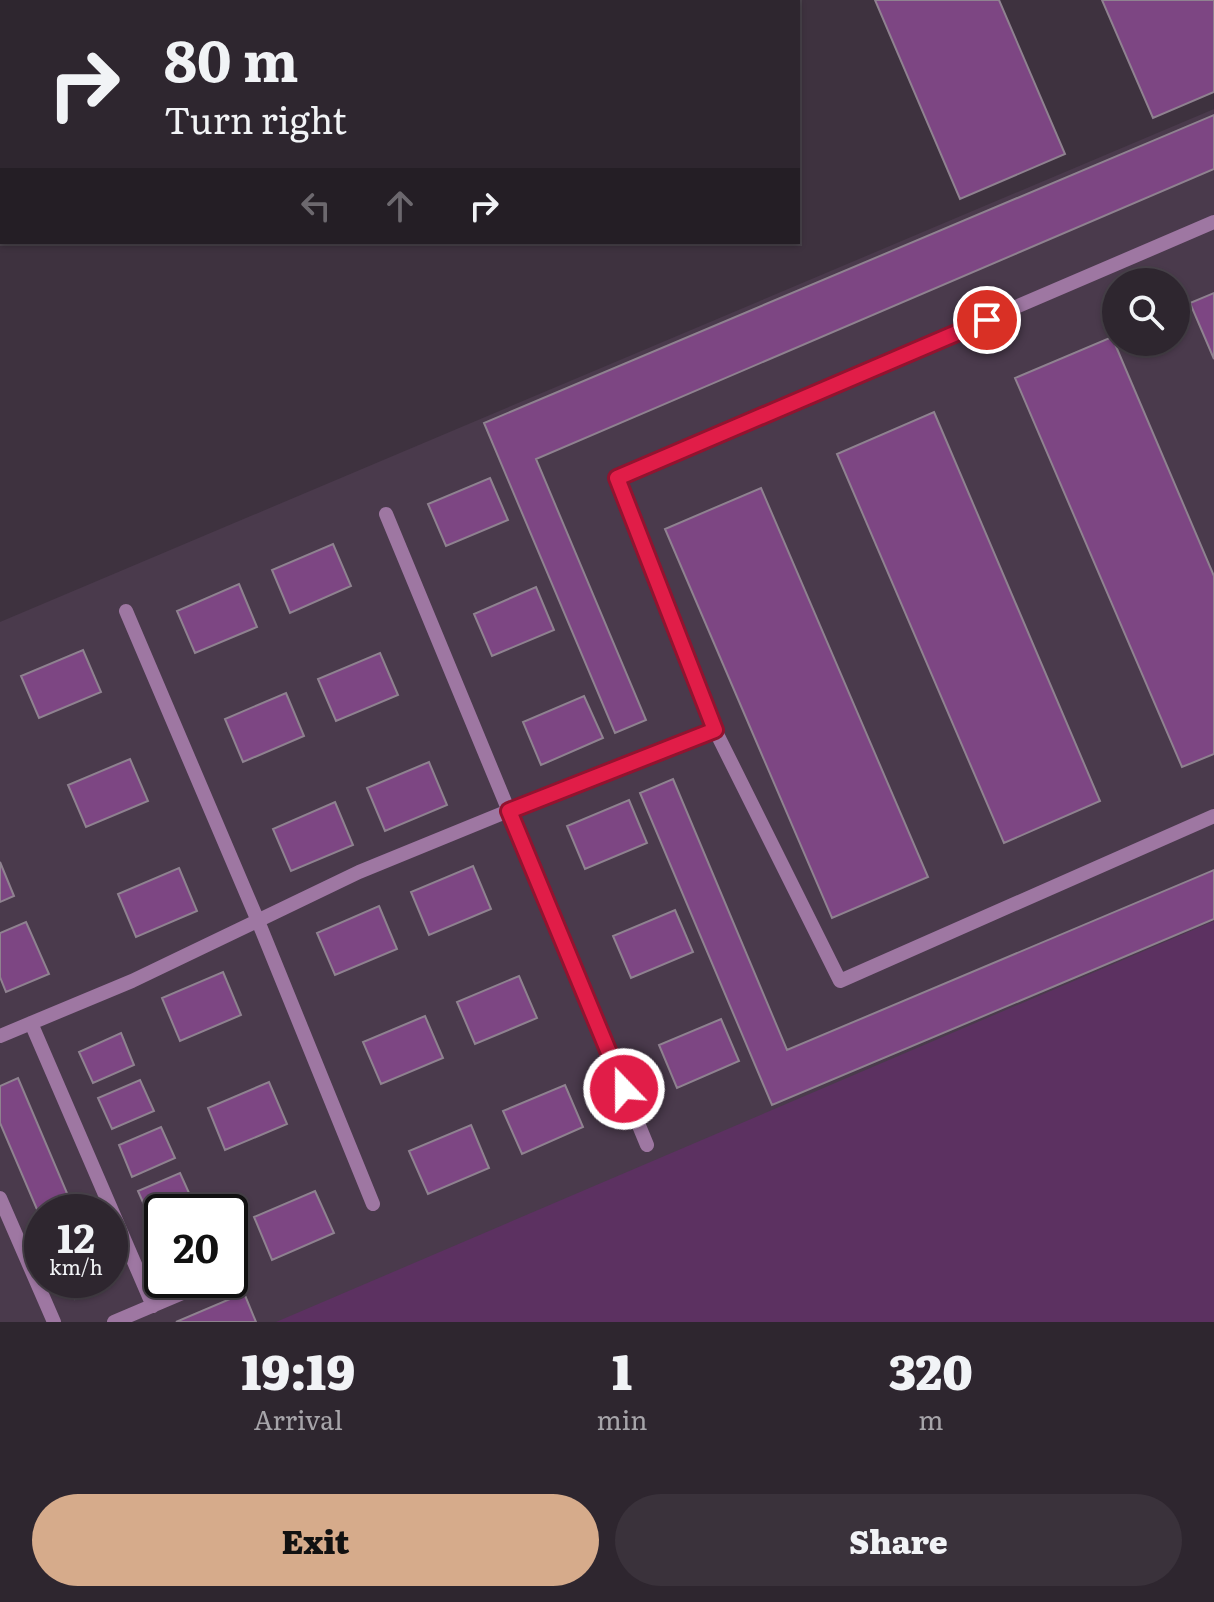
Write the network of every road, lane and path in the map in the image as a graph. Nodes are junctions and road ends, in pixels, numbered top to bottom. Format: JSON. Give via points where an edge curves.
{"nodes":[{"id":1,"x":1214,"y":222,"type":"edge"},
{"id":2,"x":386,"y":514,"type":"dead end"},
{"id":3,"x":126,"y":611,"type":"dead end"},
{"id":4,"x":715,"y":730,"type":"junction"},
{"id":5,"x":509,"y":811,"type":"junction"},
{"id":6,"x":1214,"y":816,"type":"edge"},
{"id":7,"x":258,"y":921,"type":"junction"},
{"id":8,"x":31,"y":1023,"type":"junction"},
{"id":9,"x":0,"y":1036,"type":"edge"},
{"id":10,"x":647,"y":1145,"type":"dead end"},
{"id":11,"x":0,"y":1198,"type":"edge"},
{"id":12,"x":373,"y":1204,"type":"dead end"},
{"id":13,"x":171,"y":1298,"type":"edge"},
{"id":14,"x":153,"y":1306,"type":"junction"},
{"id":15,"x":54,"y":1322,"type":"edge"},
{"id":16,"x":114,"y":1322,"type":"edge"}],
"edges":[{"from":1,"to":4,"type":"lane","via":[[617,478]]},
{"from":2,"to":5,"type":"lane"},
{"from":3,"to":7,"type":"lane"},
{"from":4,"to":5,"type":"lane"},
{"from":4,"to":6,"type":"lane","via":[[840,981]]},
{"from":5,"to":7,"type":"lane","via":[[359,872]]},
{"from":5,"to":10,"type":"lane"},
{"from":7,"to":8,"type":"lane"},
{"from":7,"to":12,"type":"lane"},
{"from":8,"to":9,"type":"lane"},
{"from":8,"to":14,"type":"lane"},
{"from":11,"to":15,"type":"lane"},
{"from":13,"to":14,"type":"lane"},
{"from":14,"to":16,"type":"lane"}]}
